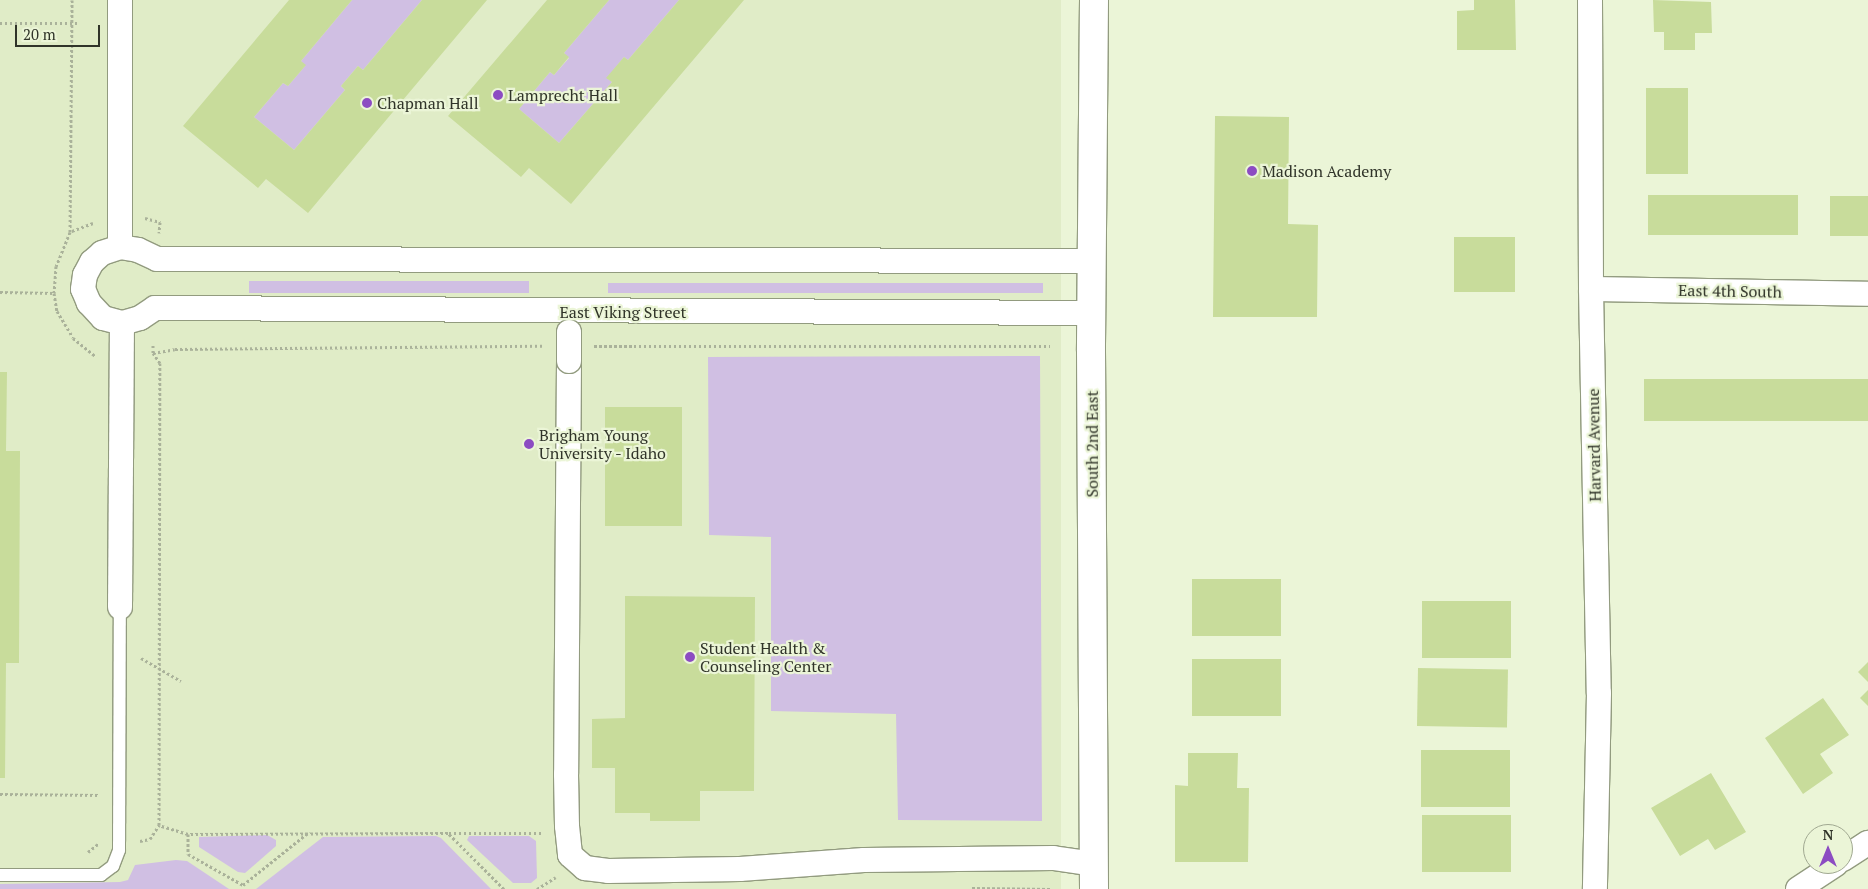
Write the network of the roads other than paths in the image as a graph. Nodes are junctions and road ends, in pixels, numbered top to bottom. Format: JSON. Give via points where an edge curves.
{"nodes":[{"id":1,"x":120,"y":0,"type":"edge"},
{"id":2,"x":1094,"y":0,"type":"edge"},
{"id":3,"x":1590,"y":0,"type":"edge"},
{"id":4,"x":120,"y":247,"type":"junction"},
{"id":5,"x":1092,"y":261,"type":"junction"},
{"id":6,"x":1591,"y":289,"type":"junction"},
{"id":7,"x":1868,"y":294,"type":"edge"},
{"id":8,"x":1091,"y":313,"type":"junction"},
{"id":9,"x":122,"y":323,"type":"junction"},
{"id":10,"x":573,"y":338,"type":"junction"},
{"id":11,"x":120,"y":607,"type":"joint"},
{"id":12,"x":1868,"y":843,"type":"edge"},
{"id":13,"x":1853,"y":853,"type":"edge"},
{"id":14,"x":1821,"y":874,"type":"edge"},
{"id":15,"x":0,"y":875,"type":"edge"},
{"id":16,"x":1094,"y":877,"type":"edge"},
{"id":17,"x":1596,"y":889,"type":"edge"},
{"id":18,"x":1798,"y":889,"type":"edge"}],
"edges":[{"from":1,"to":4,"type":"street"},
{"from":2,"to":5,"type":"main road","name":"South 2nd East"},
{"from":3,"to":6,"type":"street","name":"Harvard Avenue"},
{"from":4,"to":5,"type":"street","via":[[138,250],[157,259]]},
{"from":4,"to":9,"type":"street","via":[[102,253],[92,262],[85,275],[83,289],[89,303],[103,318]]},
{"from":5,"to":8,"type":"main road","name":"South 2nd East"},
{"from":6,"to":7,"type":"street","name":"East 4th South"},
{"from":6,"to":17,"type":"street","name":"Harvard Avenue","via":[[1599,693]]},
{"from":8,"to":10,"type":"street","name":"East Viking Street"},
{"from":8,"to":16,"type":"main road","name":"South 2nd East"},
{"from":9,"to":10,"type":"street","name":"East Viking Street","via":[[140,318],[155,308]]},
{"from":9,"to":11,"type":"street"},
{"from":10,"to":16,"type":"street","via":[[566,774],[570,855],[585,868],[608,871],[740,869],[864,860],[1053,858]]},
{"from":11,"to":15,"type":"lane","via":[[119,850],[113,866],[101,875]]},
{"from":12,"to":13,"type":"street"},
{"from":14,"to":18,"type":"street"}]}
